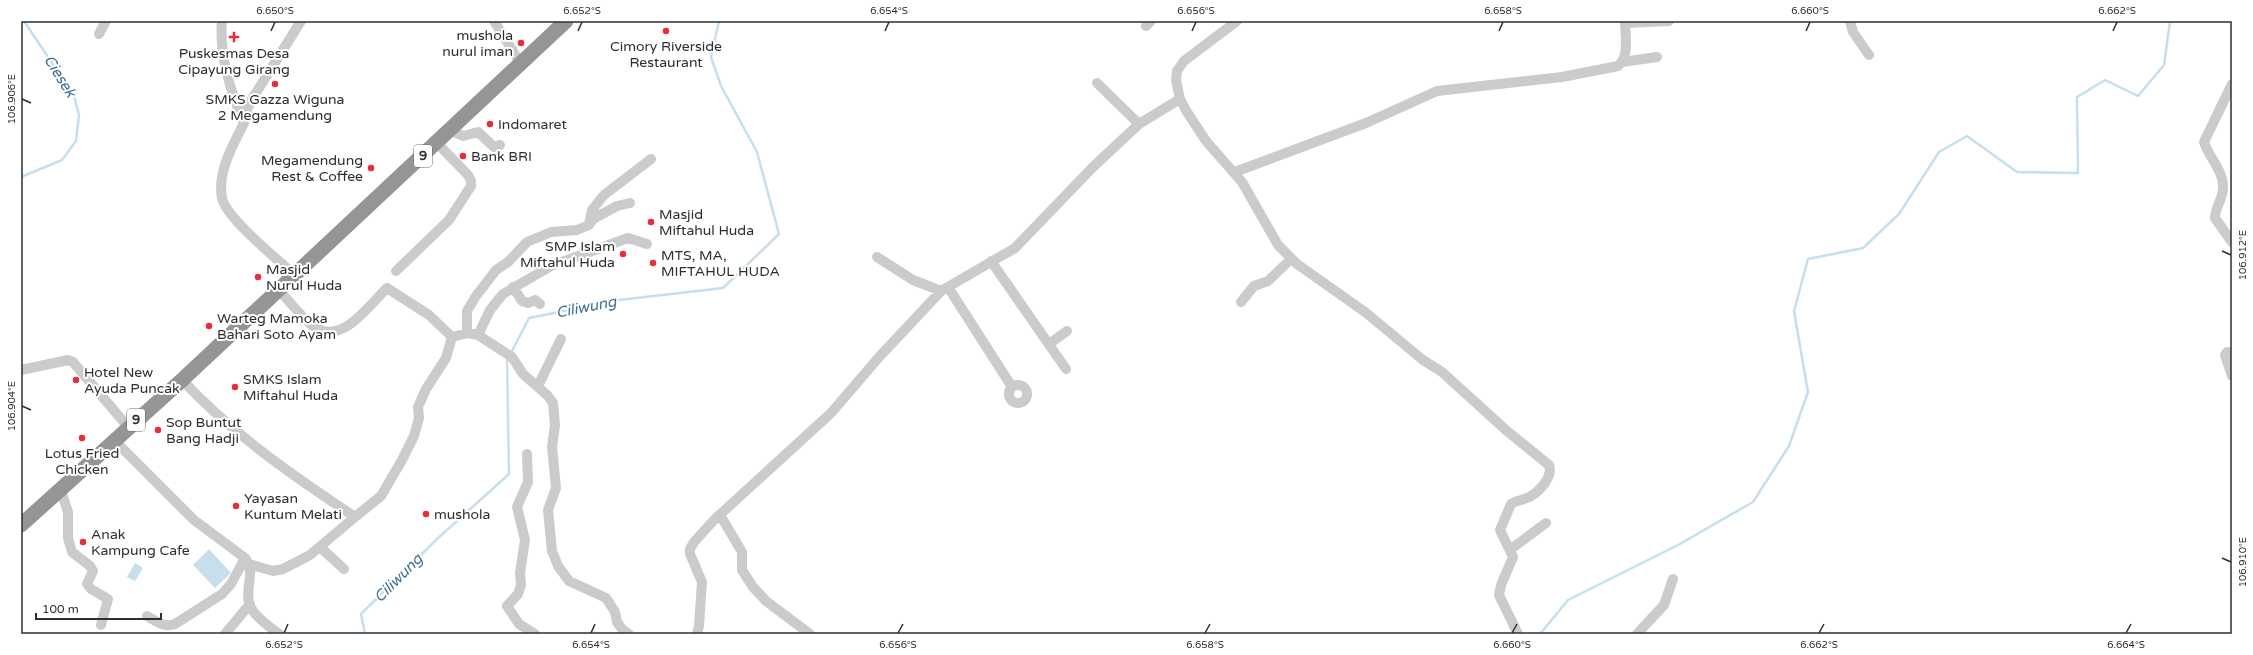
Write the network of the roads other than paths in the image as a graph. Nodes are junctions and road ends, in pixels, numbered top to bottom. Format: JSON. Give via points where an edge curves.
{"nodes":[{"id":1,"x":106,"y":21,"type":"edge"},
{"id":2,"x":222,"y":21,"type":"edge"},
{"id":3,"x":301,"y":21,"type":"edge"},
{"id":4,"x":494,"y":21,"type":"edge"},
{"id":5,"x":1237,"y":21,"type":"edge"},
{"id":6,"x":1669,"y":21,"type":"edge"},
{"id":7,"x":1850,"y":21,"type":"edge"},
{"id":8,"x":1625,"y":22,"type":"edge"},
{"id":9,"x":560,"y":23,"type":"edge"},
{"id":10,"x":99,"y":34,"type":"dead end"},
{"id":11,"x":1869,"y":55,"type":"dead end"},
{"id":12,"x":1657,"y":57,"type":"dead end"},
{"id":13,"x":1622,"y":62,"type":"junction"},
{"id":14,"x":521,"y":64,"type":"junction"},
{"id":15,"x":1097,"y":83,"type":"dead end"},
{"id":16,"x":2232,"y":84,"type":"edge"},
{"id":17,"x":1180,"y":98,"type":"junction"},
{"id":18,"x":244,"y":123,"type":"junction"},
{"id":19,"x":1139,"y":124,"type":"junction"},
{"id":20,"x":450,"y":130,"type":"junction"},
{"id":21,"x":436,"y":143,"type":"junction"},
{"id":22,"x":500,"y":145,"type":"dead end"},
{"id":23,"x":651,"y":158,"type":"dead end"},
{"id":24,"x":1235,"y":172,"type":"junction"},
{"id":25,"x":630,"y":203,"type":"dead end"},
{"id":26,"x":589,"y":225,"type":"junction"},
{"id":27,"x":2232,"y":242,"type":"edge"},
{"id":28,"x":647,"y":244,"type":"dead end"},
{"id":29,"x":877,"y":256,"type":"dead end"},
{"id":30,"x":1291,"y":259,"type":"junction"},
{"id":31,"x":991,"y":261,"type":"junction"},
{"id":32,"x":396,"y":272,"type":"dead end"},
{"id":33,"x":295,"y":275,"type":"junction"},
{"id":34,"x":513,"y":287,"type":"junction"},
{"id":35,"x":945,"y":289,"type":"junction"},
{"id":36,"x":278,"y":290,"type":"junction"},
{"id":37,"x":1241,"y":302,"type":"dead end"},
{"id":38,"x":540,"y":304,"type":"dead end"},
{"id":39,"x":1066,"y":331,"type":"dead end"},
{"id":40,"x":467,"y":333,"type":"junction"},
{"id":41,"x":478,"y":335,"type":"junction"},
{"id":42,"x":452,"y":337,"type":"junction"},
{"id":43,"x":561,"y":339,"type":"dead end"},
{"id":44,"x":1049,"y":344,"type":"junction"},
{"id":45,"x":2232,"y":352,"type":"edge"},
{"id":46,"x":1066,"y":369,"type":"dead end"},
{"id":47,"x":21,"y":370,"type":"edge"},
{"id":48,"x":2232,"y":376,"type":"edge"},
{"id":49,"x":182,"y":380,"type":"junction"},
{"id":50,"x":538,"y":386,"type":"junction"},
{"id":51,"x":1014,"y":386,"type":"dead end"},
{"id":52,"x":128,"y":427,"type":"junction"},
{"id":53,"x":114,"y":440,"type":"junction"},
{"id":54,"x":527,"y":454,"type":"dead end"},
{"id":55,"x":60,"y":488,"type":"junction"},
{"id":56,"x":720,"y":516,"type":"junction"},
{"id":57,"x":355,"y":517,"type":"junction"},
{"id":58,"x":1546,"y":523,"type":"dead end"},
{"id":59,"x":21,"y":526,"type":"edge"},
{"id":60,"x":320,"y":547,"type":"junction"},
{"id":61,"x":1511,"y":549,"type":"junction"},
{"id":62,"x":247,"y":561,"type":"junction"},
{"id":63,"x":344,"y":569,"type":"dead end"},
{"id":64,"x":1673,"y":579,"type":"dead end"},
{"id":65,"x":250,"y":604,"type":"junction"},
{"id":66,"x":147,"y":616,"type":"dead end"},
{"id":67,"x":101,"y":625,"type":"dead end"},
{"id":68,"x":1517,"y":632,"type":"edge"},
{"id":69,"x":225,"y":634,"type":"edge"},
{"id":70,"x":279,"y":634,"type":"edge"},
{"id":71,"x":535,"y":634,"type":"edge"},
{"id":72,"x":629,"y":634,"type":"edge"},
{"id":73,"x":697,"y":634,"type":"edge"},
{"id":74,"x":810,"y":634,"type":"edge"},
{"id":75,"x":1637,"y":634,"type":"edge"}],
"edges":[{"from":1,"to":10,"type":"street"},
{"from":2,"to":18,"type":"street","via":[[223,43],[231,86]]},
{"from":3,"to":18,"type":"street","via":[[252,99]]},
{"from":4,"to":14,"type":"street"},
{"from":5,"to":17,"type":"street","via":[[1179,66],[1176,80]]},
{"from":6,"to":8,"type":"street"},
{"from":7,"to":11,"type":"street","via":[[1853,32]]},
{"from":8,"to":13,"type":"street","via":[[1626,53]]},
{"from":9,"to":14,"type":"highway","number":"9"},
{"from":12,"to":13,"type":"street"},
{"from":13,"to":24,"type":"street","via":[[1612,67],[1562,77],[1431,92],[1366,123]]},
{"from":14,"to":20,"type":"highway","number":"9"},
{"from":15,"to":19,"type":"street"},
{"from":16,"to":27,"type":"street","via":[[2204,142],[2223,184],[2216,218]]},
{"from":17,"to":19,"type":"street"},
{"from":17,"to":24,"type":"street","via":[[1206,141]]},
{"from":18,"to":33,"type":"street","via":[[224,169],[224,204],[254,240]]},
{"from":19,"to":31,"type":"street","via":[[1093,167],[1019,245]]},
{"from":20,"to":21,"type":"highway","number":"9"},
{"from":20,"to":22,"type":"street","via":[[463,136],[478,132],[494,147]]},
{"from":21,"to":32,"type":"street","via":[[468,175],[472,181],[471,186],[449,220]]},
{"from":21,"to":33,"type":"highway","number":"9"},
{"from":23,"to":26,"type":"street","via":[[604,195],[592,210]]},
{"from":24,"to":30,"type":"street","via":[[1278,245]]},
{"from":25,"to":26,"type":"street","via":[[617,206],[593,219]]},
{"from":26,"to":40,"type":"street","via":[[577,230],[551,232],[527,242],[508,262],[496,270],[476,296],[467,311]]},
{"from":28,"to":34,"type":"street","via":[[628,238],[551,266]]},
{"from":29,"to":35,"type":"street","via":[[913,280]]},
{"from":30,"to":37,"type":"street","via":[[1268,281],[1254,286]]},
{"from":30,"to":61,"type":"street","via":[[1442,372],[1507,431],[1548,463],[1550,471],[1544,484],[1532,496],[1511,504],[1504,517],[1501,532]]},
{"from":31,"to":35,"type":"street"},
{"from":31,"to":44,"type":"street"},
{"from":33,"to":36,"type":"highway","number":"9"},
{"from":34,"to":38,"type":"street","via":[[522,301],[528,303],[535,300]]},
{"from":34,"to":41,"type":"street","via":[[496,301]]},
{"from":35,"to":51,"type":"street","via":[[968,316],[968,321]]},
{"from":35,"to":56,"type":"street","via":[[880,356],[831,413]]},
{"from":36,"to":42,"type":"street","via":[[311,325],[323,332],[330,332],[344,329],[387,288],[429,314]]},
{"from":36,"to":49,"type":"highway","number":"9"},
{"from":39,"to":44,"type":"street"},
{"from":40,"to":41,"type":"street"},
{"from":40,"to":42,"type":"street"},
{"from":41,"to":50,"type":"street","via":[[512,357],[523,374]]},
{"from":42,"to":57,"type":"street","via":[[446,358],[426,388],[418,407],[414,436],[402,460],[381,496]]},
{"from":43,"to":50,"type":"street"},
{"from":44,"to":46,"type":"street"},
{"from":45,"to":48,"type":"street","via":[[2225,355]]},
{"from":47,"to":52,"type":"street","via":[[68,360],[73,362]]},
{"from":49,"to":52,"type":"highway","number":"9"},
{"from":49,"to":57,"type":"street","via":[[210,410],[286,472]]},
{"from":50,"to":72,"type":"street","via":[[553,402],[552,447],[556,488],[548,510],[551,546],[558,566],[569,581],[606,598],[615,612],[616,622]]},
{"from":52,"to":53,"type":"highway","number":"9"},
{"from":53,"to":55,"type":"highway","number":"9"},
{"from":53,"to":62,"type":"street","via":[[194,520]]},
{"from":54,"to":71,"type":"street","via":[[528,482],[517,507],[525,540],[521,585],[518,594],[507,606],[519,624]]},
{"from":55,"to":59,"type":"highway","number":"9"},
{"from":55,"to":67,"type":"street","via":[[68,512],[68,538],[72,552],[93,571],[87,584],[108,599]]},
{"from":56,"to":73,"type":"street","via":[[690,549],[702,582],[700,626]]},
{"from":56,"to":74,"type":"street","via":[[742,552],[742,570],[753,587],[766,602]]},
{"from":57,"to":60,"type":"street"},
{"from":58,"to":61,"type":"street"},
{"from":60,"to":62,"type":"street","via":[[278,571],[260,568]]},
{"from":60,"to":63,"type":"street"},
{"from":61,"to":68,"type":"street","via":[[1512,560],[1499,595]]},
{"from":62,"to":65,"type":"street","via":[[251,572],[247,587]]},
{"from":62,"to":66,"type":"street","via":[[222,594],[175,624],[162,624]]},
{"from":64,"to":75,"type":"street","via":[[1664,605]]},
{"from":65,"to":69,"type":"street"},
{"from":65,"to":70,"type":"street","via":[[260,618]]}]}
